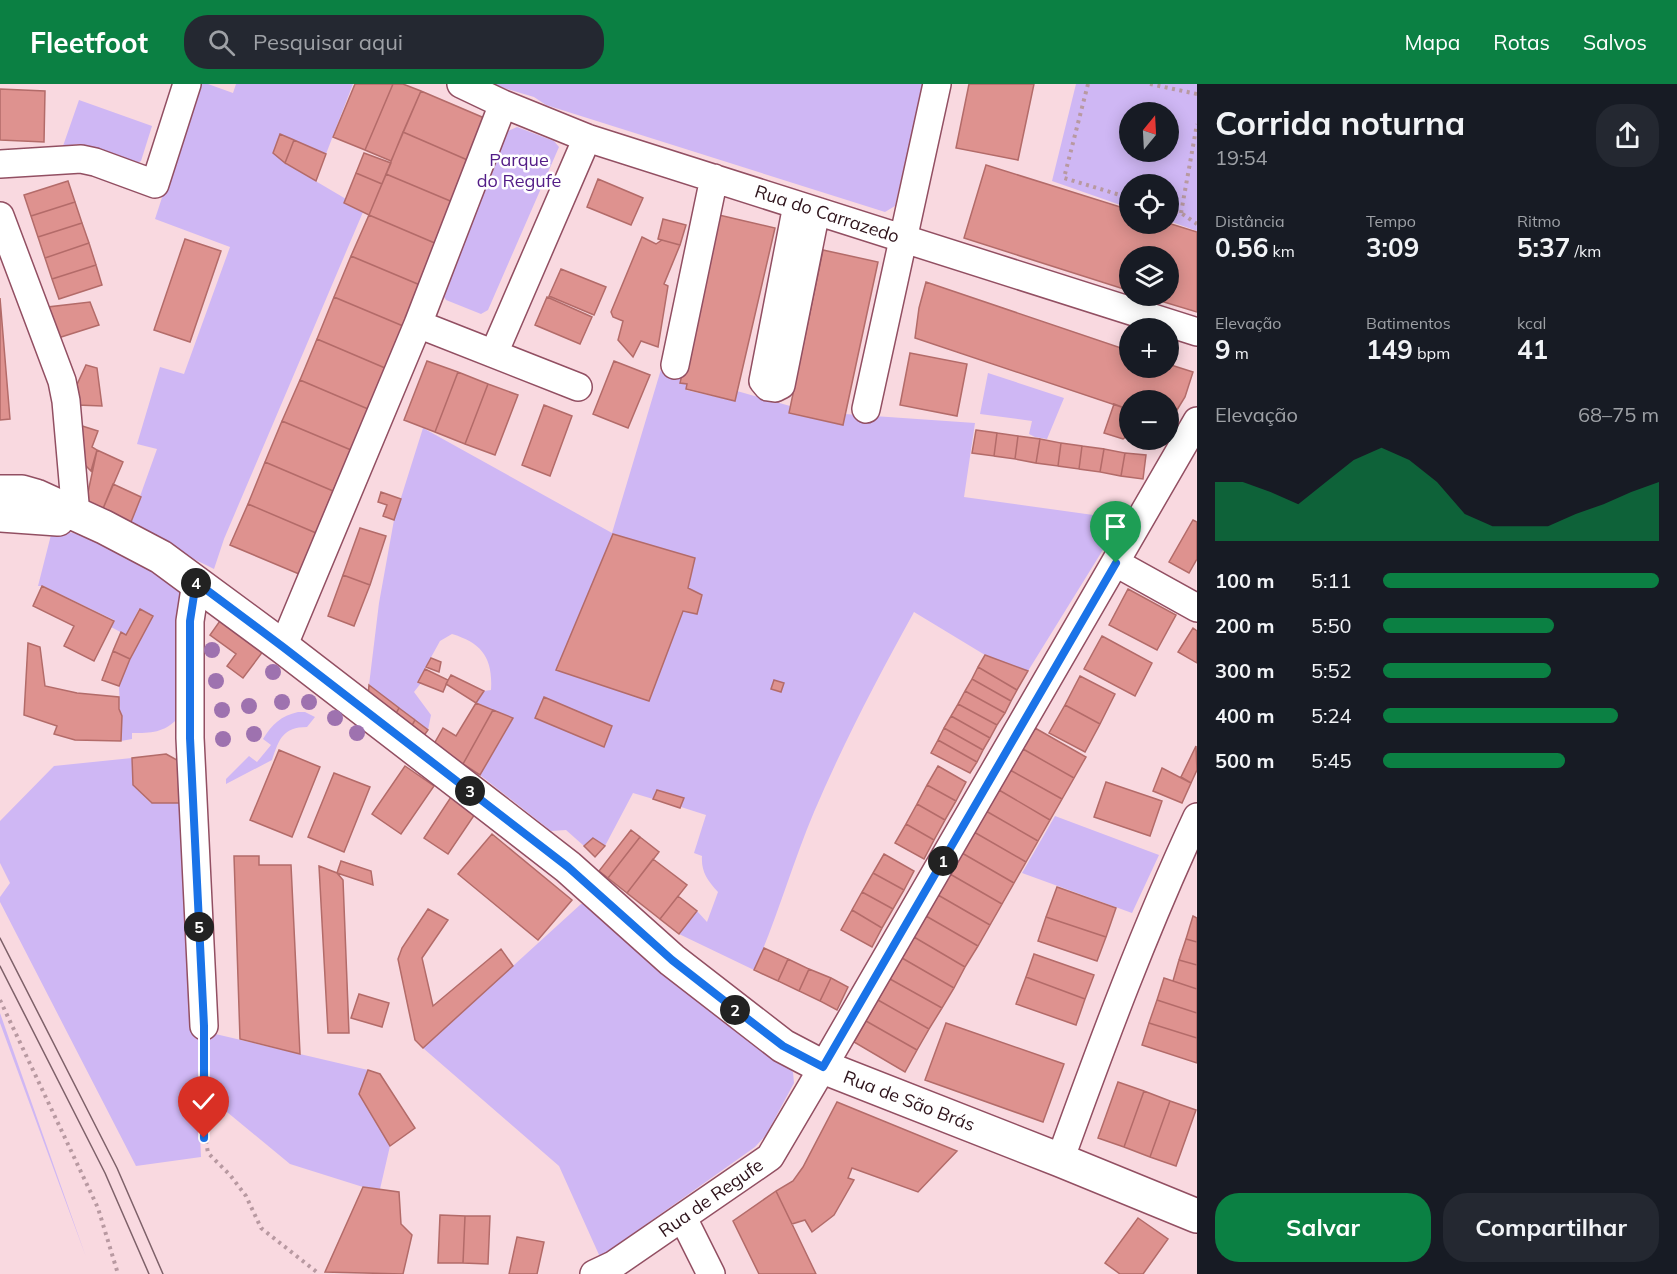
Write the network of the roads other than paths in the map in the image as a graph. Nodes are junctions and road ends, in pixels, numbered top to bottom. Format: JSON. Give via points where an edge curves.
{"nodes":[{"id":1,"x":188,"y":84,"type":"edge"},
{"id":2,"x":461,"y":84,"type":"edge"},
{"id":3,"x":937,"y":84,"type":"edge"},
{"id":4,"x":503,"y":104,"type":"junction"},
{"id":5,"x":587,"y":138,"type":"junction"},
{"id":6,"x":0,"y":164,"type":"edge"},
{"id":7,"x":714,"y":178,"type":"junction"},
{"id":8,"x":807,"y":208,"type":"junction"},
{"id":9,"x":0,"y":216,"type":"edge"},
{"id":10,"x":904,"y":239,"type":"junction"},
{"id":11,"x":418,"y":324,"type":"junction"},
{"id":12,"x":1197,"y":332,"type":"edge"},
{"id":13,"x":494,"y":353,"type":"junction"},
{"id":14,"x":675,"y":365,"type":"dead end"},
{"id":15,"x":578,"y":387,"type":"dead end"},
{"id":16,"x":866,"y":409,"type":"dead end"},
{"id":17,"x":1197,"y":421,"type":"edge"},
{"id":18,"x":0,"y":492,"type":"edge"},
{"id":19,"x":0,"y":515,"type":"edge"},
{"id":20,"x":80,"y":516,"type":"junction"},
{"id":21,"x":1116,"y":563,"type":"junction"},
{"id":22,"x":196,"y":582,"type":"junction"},
{"id":23,"x":1197,"y":608,"type":"edge"},
{"id":24,"x":283,"y":647,"type":"junction"},
{"id":25,"x":1197,"y":817,"type":"edge"},
{"id":26,"x":204,"y":1026,"type":"road end"},
{"id":27,"x":823,"y":1067,"type":"junction"},
{"id":28,"x":1060,"y":1160,"type":"junction"},
{"id":29,"x":1197,"y":1216,"type":"edge"},
{"id":30,"x":683,"y":1218,"type":"junction"},
{"id":31,"x":594,"y":1274,"type":"edge"},
{"id":32,"x":711,"y":1274,"type":"edge"}],
"edges":[{"from":1,"to":6,"type":"street","via":[[155,184],[81,159]]},
{"from":2,"to":4,"type":"street","name":"Rua do Carrazedo"},
{"from":3,"to":10,"type":"street"},
{"from":4,"to":5,"type":"street","name":"Rua do Carrazedo"},
{"from":4,"to":11,"type":"street"},
{"from":5,"to":7,"type":"street","name":"Rua do Carrazedo"},
{"from":5,"to":13,"type":"street"},
{"from":7,"to":8,"type":"street","name":"Rua do Carrazedo"},
{"from":7,"to":14,"type":"street"},
{"from":8,"to":8,"type":"street","via":[[763,381],[768,387],[781,385]]},
{"from":8,"to":10,"type":"street","name":"Rua do Carrazedo"},
{"from":9,"to":20,"type":"street","via":[[62,381]]},
{"from":10,"to":12,"type":"street","name":"Rua do Carrazedo"},
{"from":10,"to":16,"type":"street"},
{"from":11,"to":13,"type":"street"},
{"from":11,"to":24,"type":"street"},
{"from":13,"to":15,"type":"street"},
{"from":17,"to":21,"type":"street","name":"Rua de Regufe"},
{"from":18,"to":20,"type":"street","name":"Rua de São Brás","via":[[36,496]]},
{"from":19,"to":20,"type":"street","name":"Rua de São Brás","via":[[56,519]]},
{"from":20,"to":22,"type":"street","name":"Rua de São Brás","via":[[161,557]]},
{"from":21,"to":23,"type":"street"},
{"from":21,"to":27,"type":"street","name":"Rua de Regufe"},
{"from":22,"to":24,"type":"street","name":"Rua de São Brás"},
{"from":22,"to":26,"type":"street","via":[[190,621],[190,738]]},
{"from":24,"to":27,"type":"street","name":"Rua de São Brás","via":[[568,867],[672,960],[736,1010],[783,1046]]},
{"from":25,"to":28,"type":"street","via":[[1149,925]]},
{"from":27,"to":28,"type":"street","name":"Rua de São Brás"},
{"from":27,"to":30,"type":"street","name":"Rua de Regufe","via":[[770,1156]]},
{"from":28,"to":29,"type":"street","name":"Rua de São Brás"},
{"from":30,"to":31,"type":"street","name":"Rua de Regufe"},
{"from":30,"to":32,"type":"street"}]}
